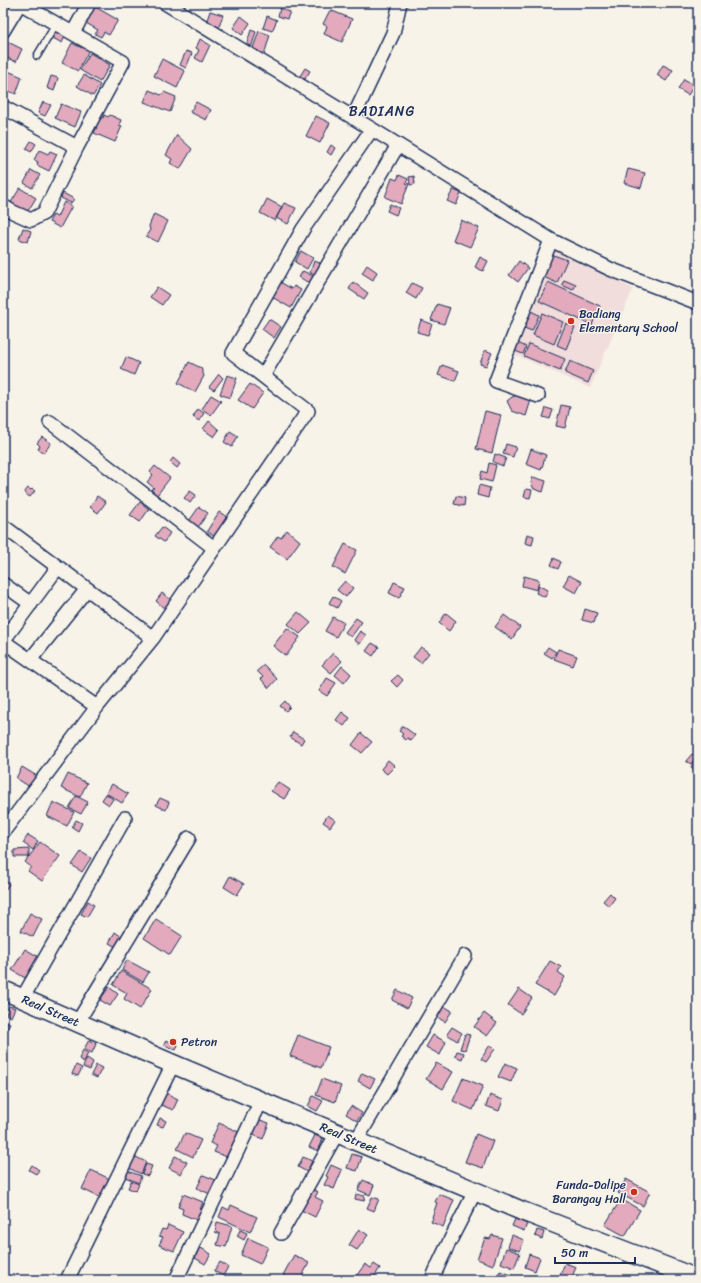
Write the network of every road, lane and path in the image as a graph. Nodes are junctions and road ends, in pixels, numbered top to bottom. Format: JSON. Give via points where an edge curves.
{"nodes":[{"id":1,"x":20,"y":3,"type":"edge"},
{"id":2,"x":89,"y":3,"type":"edge"},
{"id":3,"x":165,"y":3,"type":"edge"},
{"id":4,"x":400,"y":3,"type":"edge"},
{"id":5,"x":56,"y":24,"type":"junction"},
{"id":6,"x":3,"y":31,"type":"edge"},
{"id":7,"x":73,"y":33,"type":"junction"},
{"id":8,"x":37,"y":56,"type":"dead end"},
{"id":9,"x":3,"y":107,"type":"edge"},
{"id":10,"x":353,"y":118,"type":"junction"},
{"id":11,"x":372,"y":129,"type":"junction"},
{"id":12,"x":398,"y":145,"type":"junction"},
{"id":13,"x":77,"y":147,"type":"junction"},
{"id":14,"x":3,"y":206,"type":"edge"},
{"id":15,"x":551,"y":240,"type":"junction"},
{"id":16,"x":698,"y":303,"type":"edge"},
{"id":17,"x":263,"y":376,"type":"junction"},
{"id":18,"x":538,"y":396,"type":"dead end"},
{"id":19,"x":50,"y":422,"type":"dead end"},
{"id":20,"x":3,"y":526,"type":"edge"},
{"id":21,"x":214,"y":548,"type":"junction"},
{"id":22,"x":58,"y":567,"type":"junction"},
{"id":23,"x":3,"y":584,"type":"edge"},
{"id":24,"x":88,"y":589,"type":"junction"},
{"id":25,"x":31,"y":604,"type":"junction"},
{"id":26,"x":153,"y":638,"type":"junction"},
{"id":27,"x":3,"y":641,"type":"edge"},
{"id":28,"x":30,"y":660,"type":"junction"},
{"id":29,"x":97,"y":707,"type":"junction"},
{"id":30,"x":125,"y":818,"type":"dead end"},
{"id":31,"x":3,"y":832,"type":"edge"},
{"id":32,"x":189,"y":838,"type":"dead end"},
{"id":33,"x":465,"y":956,"type":"dead end"},
{"id":34,"x":3,"y":990,"type":"edge"},
{"id":35,"x":22,"y":999,"type":"junction"},
{"id":36,"x":76,"y":1023,"type":"junction"},
{"id":37,"x":173,"y":1064,"type":"junction"},
{"id":38,"x":261,"y":1101,"type":"junction"},
{"id":39,"x":337,"y":1133,"type":"junction"},
{"id":40,"x":356,"y":1141,"type":"junction"},
{"id":41,"x":475,"y":1191,"type":"junction"},
{"id":42,"x":281,"y":1233,"type":"dead end"},
{"id":43,"x":673,"y":1275,"type":"edge"},
{"id":44,"x":698,"y":1278,"type":"edge"},
{"id":45,"x":67,"y":1280,"type":"edge"},
{"id":46,"x":176,"y":1280,"type":"edge"},
{"id":47,"x":432,"y":1280,"type":"edge"}],
"edges":[{"from":1,"to":5,"type":"street"},
{"from":1,"to":6,"type":"street"},
{"from":2,"to":7,"type":"street"},
{"from":3,"to":10,"type":"street"},
{"from":4,"to":10,"type":"street","via":[[393,33]]},
{"from":5,"to":7,"type":"street"},
{"from":5,"to":8,"type":"lane"},
{"from":7,"to":13,"type":"street","via":[[123,62]]},
{"from":9,"to":13,"type":"street"},
{"from":10,"to":11,"type":"street"},
{"from":11,"to":12,"type":"street"},
{"from":11,"to":17,"type":"street","via":[[303,229],[233,352]]},
{"from":12,"to":15,"type":"street"},
{"from":12,"to":17,"type":"street"},
{"from":13,"to":14,"type":"street","via":[[44,213],[31,220]]},
{"from":15,"to":16,"type":"street","via":[[610,270]]},
{"from":15,"to":18,"type":"street","via":[[496,381]]},
{"from":17,"to":21,"type":"street","via":[[308,411]]},
{"from":19,"to":21,"type":"street"},
{"from":20,"to":22,"type":"street"},
{"from":21,"to":26,"type":"street"},
{"from":22,"to":24,"type":"street"},
{"from":22,"to":25,"type":"street"},
{"from":23,"to":25,"type":"street"},
{"from":24,"to":26,"type":"street"},
{"from":24,"to":28,"type":"street"},
{"from":25,"to":27,"type":"street"},
{"from":26,"to":29,"type":"street"},
{"from":27,"to":28,"type":"street"},
{"from":28,"to":29,"type":"street"},
{"from":29,"to":31,"type":"street"},
{"from":30,"to":35,"type":"street"},
{"from":32,"to":36,"type":"street"},
{"from":33,"to":40,"type":"street"},
{"from":34,"to":35,"type":"main road","name":"Real Street"},
{"from":35,"to":36,"type":"main road","name":"Real Street"},
{"from":36,"to":37,"type":"main road","name":"Real Street"},
{"from":37,"to":38,"type":"main road","name":"Real Street"},
{"from":37,"to":45,"type":"street"},
{"from":38,"to":39,"type":"main road","name":"Real Street"},
{"from":38,"to":46,"type":"street"},
{"from":39,"to":40,"type":"main road","name":"Real Street"},
{"from":39,"to":42,"type":"street"},
{"from":40,"to":41,"type":"main road","name":"Real Street"},
{"from":41,"to":43,"type":"main road","name":"Real Street"},
{"from":41,"to":47,"type":"street"},
{"from":43,"to":44,"type":"main road","name":"Real Street"}]}
